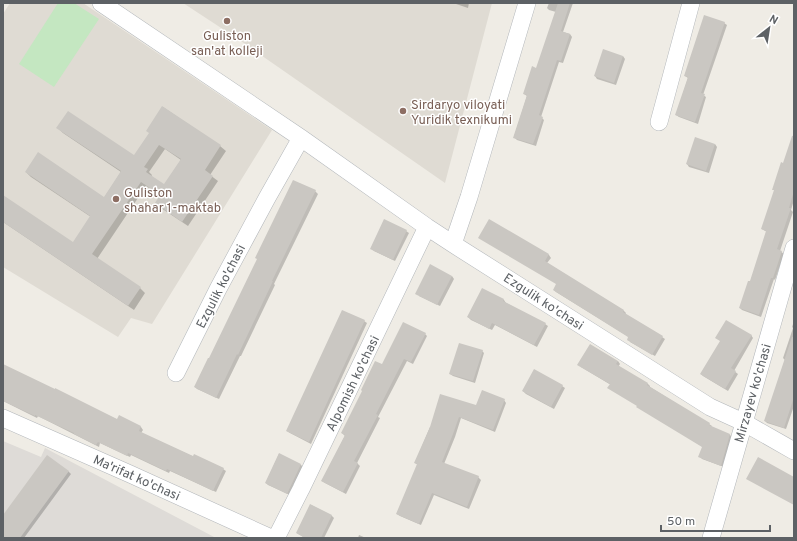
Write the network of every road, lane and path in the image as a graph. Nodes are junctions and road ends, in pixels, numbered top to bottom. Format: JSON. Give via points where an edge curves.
{"nodes":[{"id":1,"x":101,"y":3,"type":"edge"},
{"id":2,"x":527,"y":3,"type":"edge"},
{"id":3,"x":691,"y":3,"type":"edge"},
{"id":4,"x":658,"y":122,"type":"dead end"},
{"id":5,"x":301,"y":138,"type":"junction"},
{"id":6,"x":428,"y":227,"type":"junction"},
{"id":7,"x":453,"y":244,"type":"junction"},
{"id":8,"x":794,"y":248,"type":"edge"},
{"id":9,"x":176,"y":373,"type":"dead end"},
{"id":10,"x":3,"y":418,"type":"edge"},
{"id":11,"x":743,"y":422,"type":"junction"},
{"id":12,"x":794,"y":451,"type":"edge"},
{"id":13,"x":271,"y":538,"type":"edge"},
{"id":14,"x":276,"y":538,"type":"edge"},
{"id":15,"x":711,"y":538,"type":"edge"}],
"edges":[{"from":1,"to":5,"type":"street","name":"Ezgulik ko'chasi"},
{"from":2,"to":7,"type":"street"},
{"from":3,"to":4,"type":"street"},
{"from":5,"to":6,"type":"street","name":"Ezgulik ko'chasi"},
{"from":5,"to":9,"type":"street","name":"Ezgulik ko'chasi","via":[[218,289]]},
{"from":6,"to":7,"type":"street","name":"Ezgulik ko'chasi"},
{"from":6,"to":14,"type":"street","name":"Alpomish ko'chasi"},
{"from":7,"to":11,"type":"street","name":"Ezgulik ko'chasi","via":[[710,407]]},
{"from":8,"to":11,"type":"street","name":"Mirzayev ko'chasi"},
{"from":10,"to":13,"type":"street","name":"Ma'rifat ko'chasi"},
{"from":11,"to":12,"type":"street","name":"Ezgulik ko'chasi"},
{"from":11,"to":15,"type":"street","name":"Mirzayev ko'chasi"}]}
